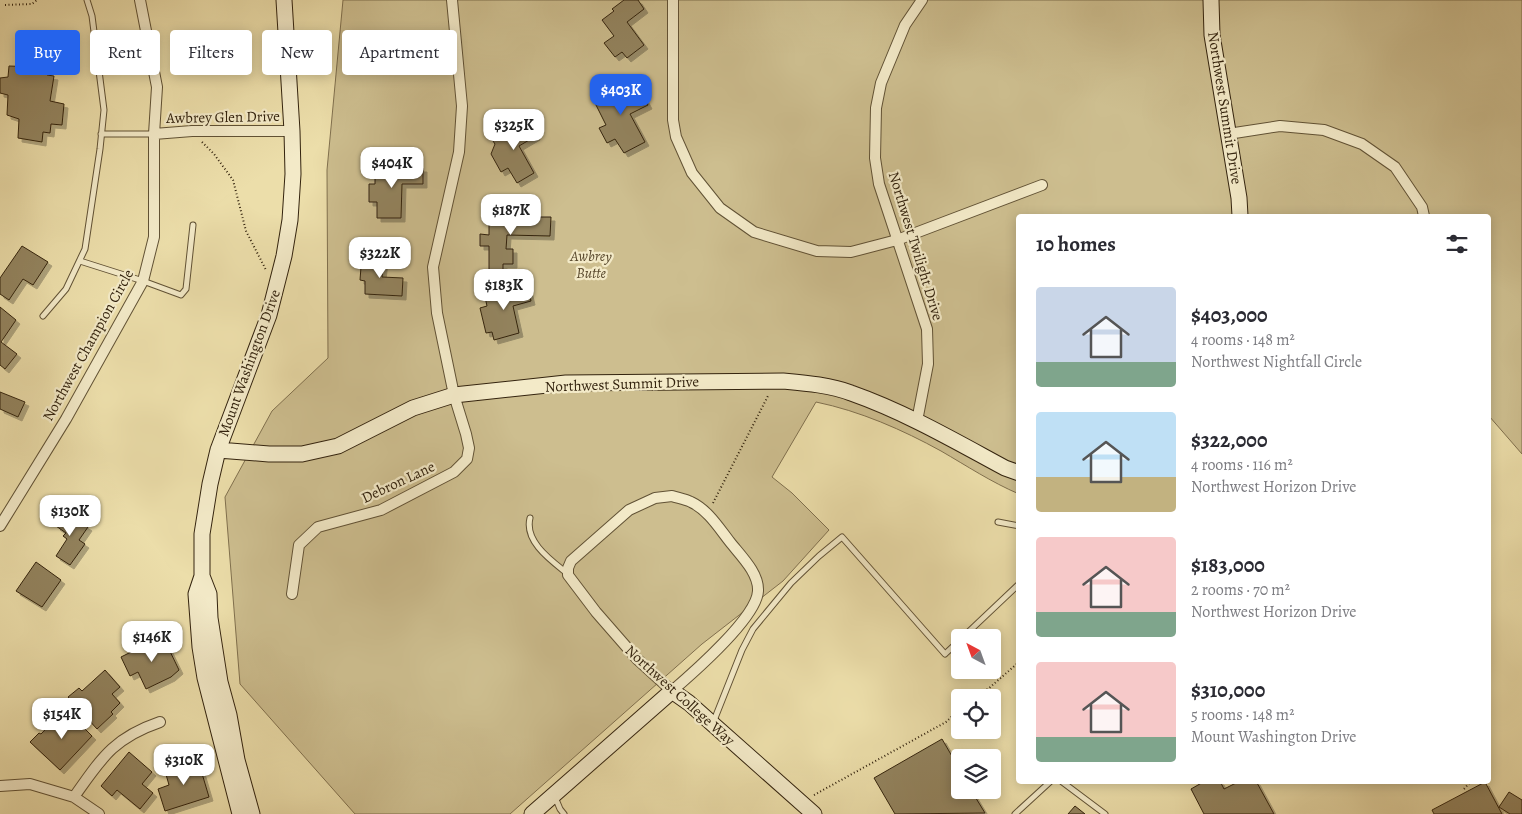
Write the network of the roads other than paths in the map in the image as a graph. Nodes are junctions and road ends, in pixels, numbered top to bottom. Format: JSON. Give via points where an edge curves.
{"nodes":[{"id":1,"x":88,"y":0,"type":"edge"},
{"id":2,"x":140,"y":0,"type":"edge"},
{"id":3,"x":284,"y":0,"type":"edge"},
{"id":4,"x":452,"y":0,"type":"edge"},
{"id":5,"x":673,"y":0,"type":"edge"},
{"id":6,"x":922,"y":0,"type":"edge"},
{"id":7,"x":1211,"y":0,"type":"edge"},
{"id":8,"x":292,"y":131,"type":"junction"},
{"id":9,"x":102,"y":134,"type":"junction"},
{"id":10,"x":154,"y":134,"type":"junction"},
{"id":11,"x":1228,"y":134,"type":"junction"},
{"id":12,"x":1042,"y":184,"type":"dead end"},
{"id":13,"x":1240,"y":214,"type":"edge"},
{"id":14,"x":1424,"y":214,"type":"edge"},
{"id":15,"x":193,"y":225,"type":"dead end"},
{"id":16,"x":897,"y":240,"type":"junction"},
{"id":17,"x":80,"y":261,"type":"junction"},
{"id":18,"x":143,"y":281,"type":"junction"},
{"id":19,"x":43,"y":316,"type":"dead end"},
{"id":20,"x":454,"y":395,"type":"junction"},
{"id":21,"x":917,"y":421,"type":"junction"},
{"id":22,"x":218,"y":450,"type":"junction"},
{"id":23,"x":1016,"y":472,"type":"edge"},
{"id":24,"x":530,"y":518,"type":"dead end"},
{"id":25,"x":998,"y":522,"type":"dead end"},
{"id":26,"x":1016,"y":525,"type":"edge"},
{"id":27,"x":0,"y":526,"type":"edge"},
{"id":28,"x":568,"y":575,"type":"junction"},
{"id":29,"x":202,"y":576,"type":"junction"},
{"id":30,"x":1016,"y":587,"type":"edge"},
{"id":31,"x":292,"y":594,"type":"dead end"},
{"id":32,"x":972,"y":629,"type":"edge"},
{"id":33,"x":951,"y":648,"type":"edge"},
{"id":34,"x":672,"y":691,"type":"junction"},
{"id":35,"x":160,"y":722,"type":"dead end"},
{"id":36,"x":712,"y":725,"type":"junction"},
{"id":37,"x":1048,"y":784,"type":"edge"},
{"id":38,"x":1065,"y":784,"type":"edge"},
{"id":39,"x":0,"y":786,"type":"edge"},
{"id":40,"x":554,"y":795,"type":"junction"},
{"id":41,"x":74,"y":797,"type":"junction"},
{"id":42,"x":808,"y":809,"type":"edge"},
{"id":43,"x":99,"y":814,"type":"edge"},
{"id":44,"x":240,"y":814,"type":"edge"},
{"id":45,"x":252,"y":814,"type":"edge"},
{"id":46,"x":532,"y":814,"type":"edge"},
{"id":47,"x":564,"y":814,"type":"edge"},
{"id":48,"x":1015,"y":814,"type":"edge"},
{"id":49,"x":1105,"y":814,"type":"edge"}],
"edges":[{"from":1,"to":9,"type":"lane","via":[[104,110]]},
{"from":2,"to":10,"type":"street","name":"Northwest Champion Circle","via":[[157,87]]},
{"from":3,"to":8,"type":"street","name":"Mount Washington Drive"},
{"from":4,"to":20,"type":"street","name":"Debron Lane","via":[[462,106],[458,152],[433,267],[437,313]]},
{"from":5,"to":16,"type":"street","via":[[672,120],[692,173],[720,208],[754,232],[818,251],[851,252]]},
{"from":6,"to":16,"type":"street","name":"Northwest Twilight Drive","via":[[905,25],[882,83],[876,108],[875,158]]},
{"from":7,"to":11,"type":"street","name":"Northwest Summit Drive","via":[[1212,35]]},
{"from":8,"to":10,"type":"street","name":"Awbrey Glen Drive"},
{"from":8,"to":22,"type":"street","name":"Mount Washington Drive","via":[[293,174],[284,256],[269,315]]},
{"from":9,"to":10,"type":"lane"},
{"from":9,"to":17,"type":"lane","via":[[85,249]]},
{"from":10,"to":18,"type":"street","name":"Northwest Champion Circle","via":[[154,237]]},
{"from":11,"to":13,"type":"street","name":"Northwest Summit Drive"},
{"from":11,"to":14,"type":"street","via":[[1280,126],[1324,130],[1362,144],[1395,167]]},
{"from":12,"to":16,"type":"street"},
{"from":15,"to":18,"type":"lane","via":[[186,290],[180,295]]},
{"from":16,"to":21,"type":"street","name":"Northwest Twilight Drive","via":[[928,338],[928,364]]},
{"from":17,"to":18,"type":"lane"},
{"from":17,"to":19,"type":"lane","via":[[66,289]]},
{"from":18,"to":27,"type":"street","name":"Northwest Champion Circle","via":[[66,419]]},
{"from":20,"to":21,"type":"street","name":"Northwest Summit Drive","via":[[566,382],[775,381],[850,392]]},
{"from":20,"to":22,"type":"street","name":"Northwest Summit Drive","via":[[413,408],[338,446],[302,454]]},
{"from":20,"to":31,"type":"street","name":"Debron Lane","via":[[469,448],[467,459],[454,472],[381,510],[318,527],[299,546]]},
{"from":21,"to":23,"type":"street","name":"Northwest Summit Drive"},
{"from":22,"to":29,"type":"street","name":"Mount Washington Drive","via":[[202,534]]},
{"from":24,"to":28,"type":"lane","name":"Northwest College Way","via":[[528,531],[534,540],[548,558]]},
{"from":25,"to":26,"type":"lane"},
{"from":28,"to":34,"type":"street","name":"Northwest College Way","via":[[637,659]]},
{"from":28,"to":34,"type":"street","via":[[572,561],[629,510],[654,498],[672,496],[690,501],[708,514],[749,566],[755,578],[757,598],[732,633]]},
{"from":29,"to":44,"type":"street","name":"Mount Washington Drive","via":[[196,594],[203,663]]},
{"from":29,"to":45,"type":"street","name":"Mount Washington Drive","via":[[209,594],[220,682]]},
{"from":30,"to":32,"type":"lane"},
{"from":33,"to":36,"type":"lane","via":[[945,654],[842,537],[791,583],[753,629]]},
{"from":34,"to":36,"type":"street","name":"Northwest College Way"},
{"from":34,"to":40,"type":"street"},
{"from":35,"to":41,"type":"street","via":[[142,728],[112,748]]},
{"from":36,"to":42,"type":"street","name":"Northwest College Way"},
{"from":37,"to":48,"type":"lane"},
{"from":38,"to":49,"type":"lane"},
{"from":39,"to":41,"type":"street","via":[[30,784]]},
{"from":40,"to":46,"type":"street"},
{"from":40,"to":47,"type":"lane"},
{"from":41,"to":43,"type":"street"}]}
